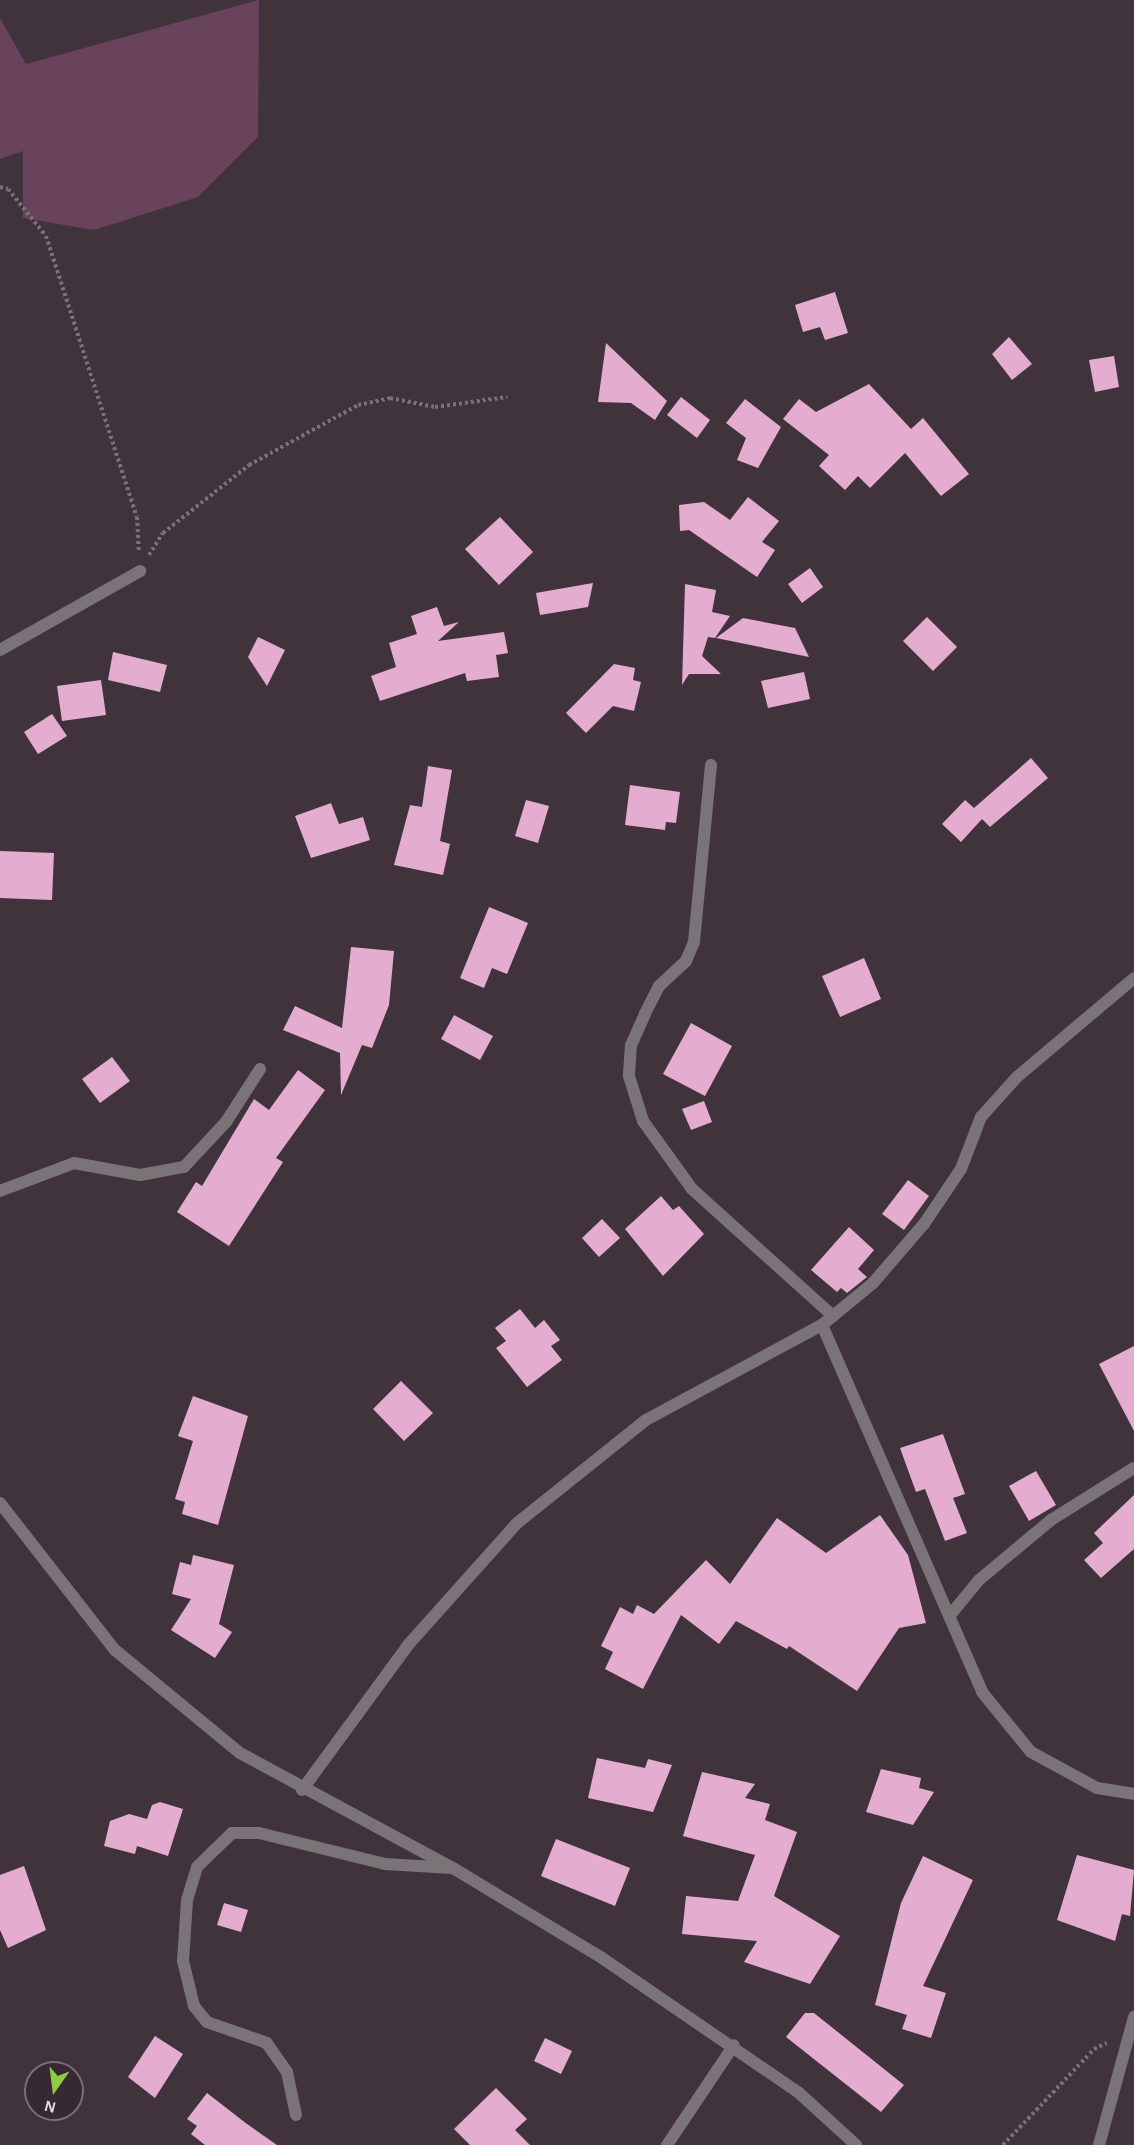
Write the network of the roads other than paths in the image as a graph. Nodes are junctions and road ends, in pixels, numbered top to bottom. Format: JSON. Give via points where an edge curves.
{"nodes":[{"id":1,"x":140,"y":572,"type":"road end"},
{"id":2,"x":0,"y":650,"type":"edge"},
{"id":3,"x":711,"y":765,"type":"dead end"},
{"id":4,"x":1134,"y":978,"type":"edge"},
{"id":5,"x":260,"y":1068,"type":"dead end"},
{"id":6,"x":0,"y":1191,"type":"edge"},
{"id":7,"x":833,"y":1316,"type":"junction"},
{"id":8,"x":822,"y":1324,"type":"junction"},
{"id":9,"x":1134,"y":1468,"type":"edge"},
{"id":10,"x":0,"y":1503,"type":"edge"},
{"id":11,"x":951,"y":1614,"type":"junction"},
{"id":12,"x":302,"y":1790,"type":"junction"},
{"id":13,"x":1134,"y":1794,"type":"edge"},
{"id":14,"x":453,"y":1868,"type":"junction"},
{"id":15,"x":1134,"y":2016,"type":"edge"},
{"id":16,"x":734,"y":2045,"type":"junction"},
{"id":17,"x":296,"y":2115,"type":"dead end"},
{"id":18,"x":667,"y":2145,"type":"edge"},
{"id":19,"x":856,"y":2145,"type":"edge"},
{"id":20,"x":1099,"y":2145,"type":"edge"}],
"edges":[{"from":1,"to":2,"type":"street"},
{"from":3,"to":7,"type":"street","via":[[694,942],[686,961],[659,986],[645,1014],[631,1045],[629,1076],[643,1122],[692,1189]]},
{"from":4,"to":7,"type":"street","via":[[1017,1077],[981,1117],[962,1169],[924,1224],[873,1283]]},
{"from":5,"to":6,"type":"street","via":[[226,1122],[184,1167],[140,1175],[74,1163]]},
{"from":7,"to":8,"type":"street"},
{"from":8,"to":11,"type":"street"},
{"from":8,"to":12,"type":"street","via":[[646,1420],[516,1524],[408,1645]]},
{"from":9,"to":11,"type":"street","via":[[1051,1520],[979,1580]]},
{"from":10,"to":12,"type":"street","via":[[115,1650],[168,1699]]},
{"from":11,"to":13,"type":"street","via":[[982,1692],[1011,1734],[1031,1752],[1087,1783]]},
{"from":12,"to":14,"type":"street"},
{"from":14,"to":16,"type":"street"},
{"from":14,"to":17,"type":"street","via":[[384,1864],[259,1833],[232,1833],[197,1868],[188,1900],[183,1961],[194,2006],[207,2022],[267,2043],[286,2072]]},
{"from":15,"to":20,"type":"street"},
{"from":16,"to":18,"type":"street"},
{"from":16,"to":19,"type":"street","via":[[798,2092]]}]}
